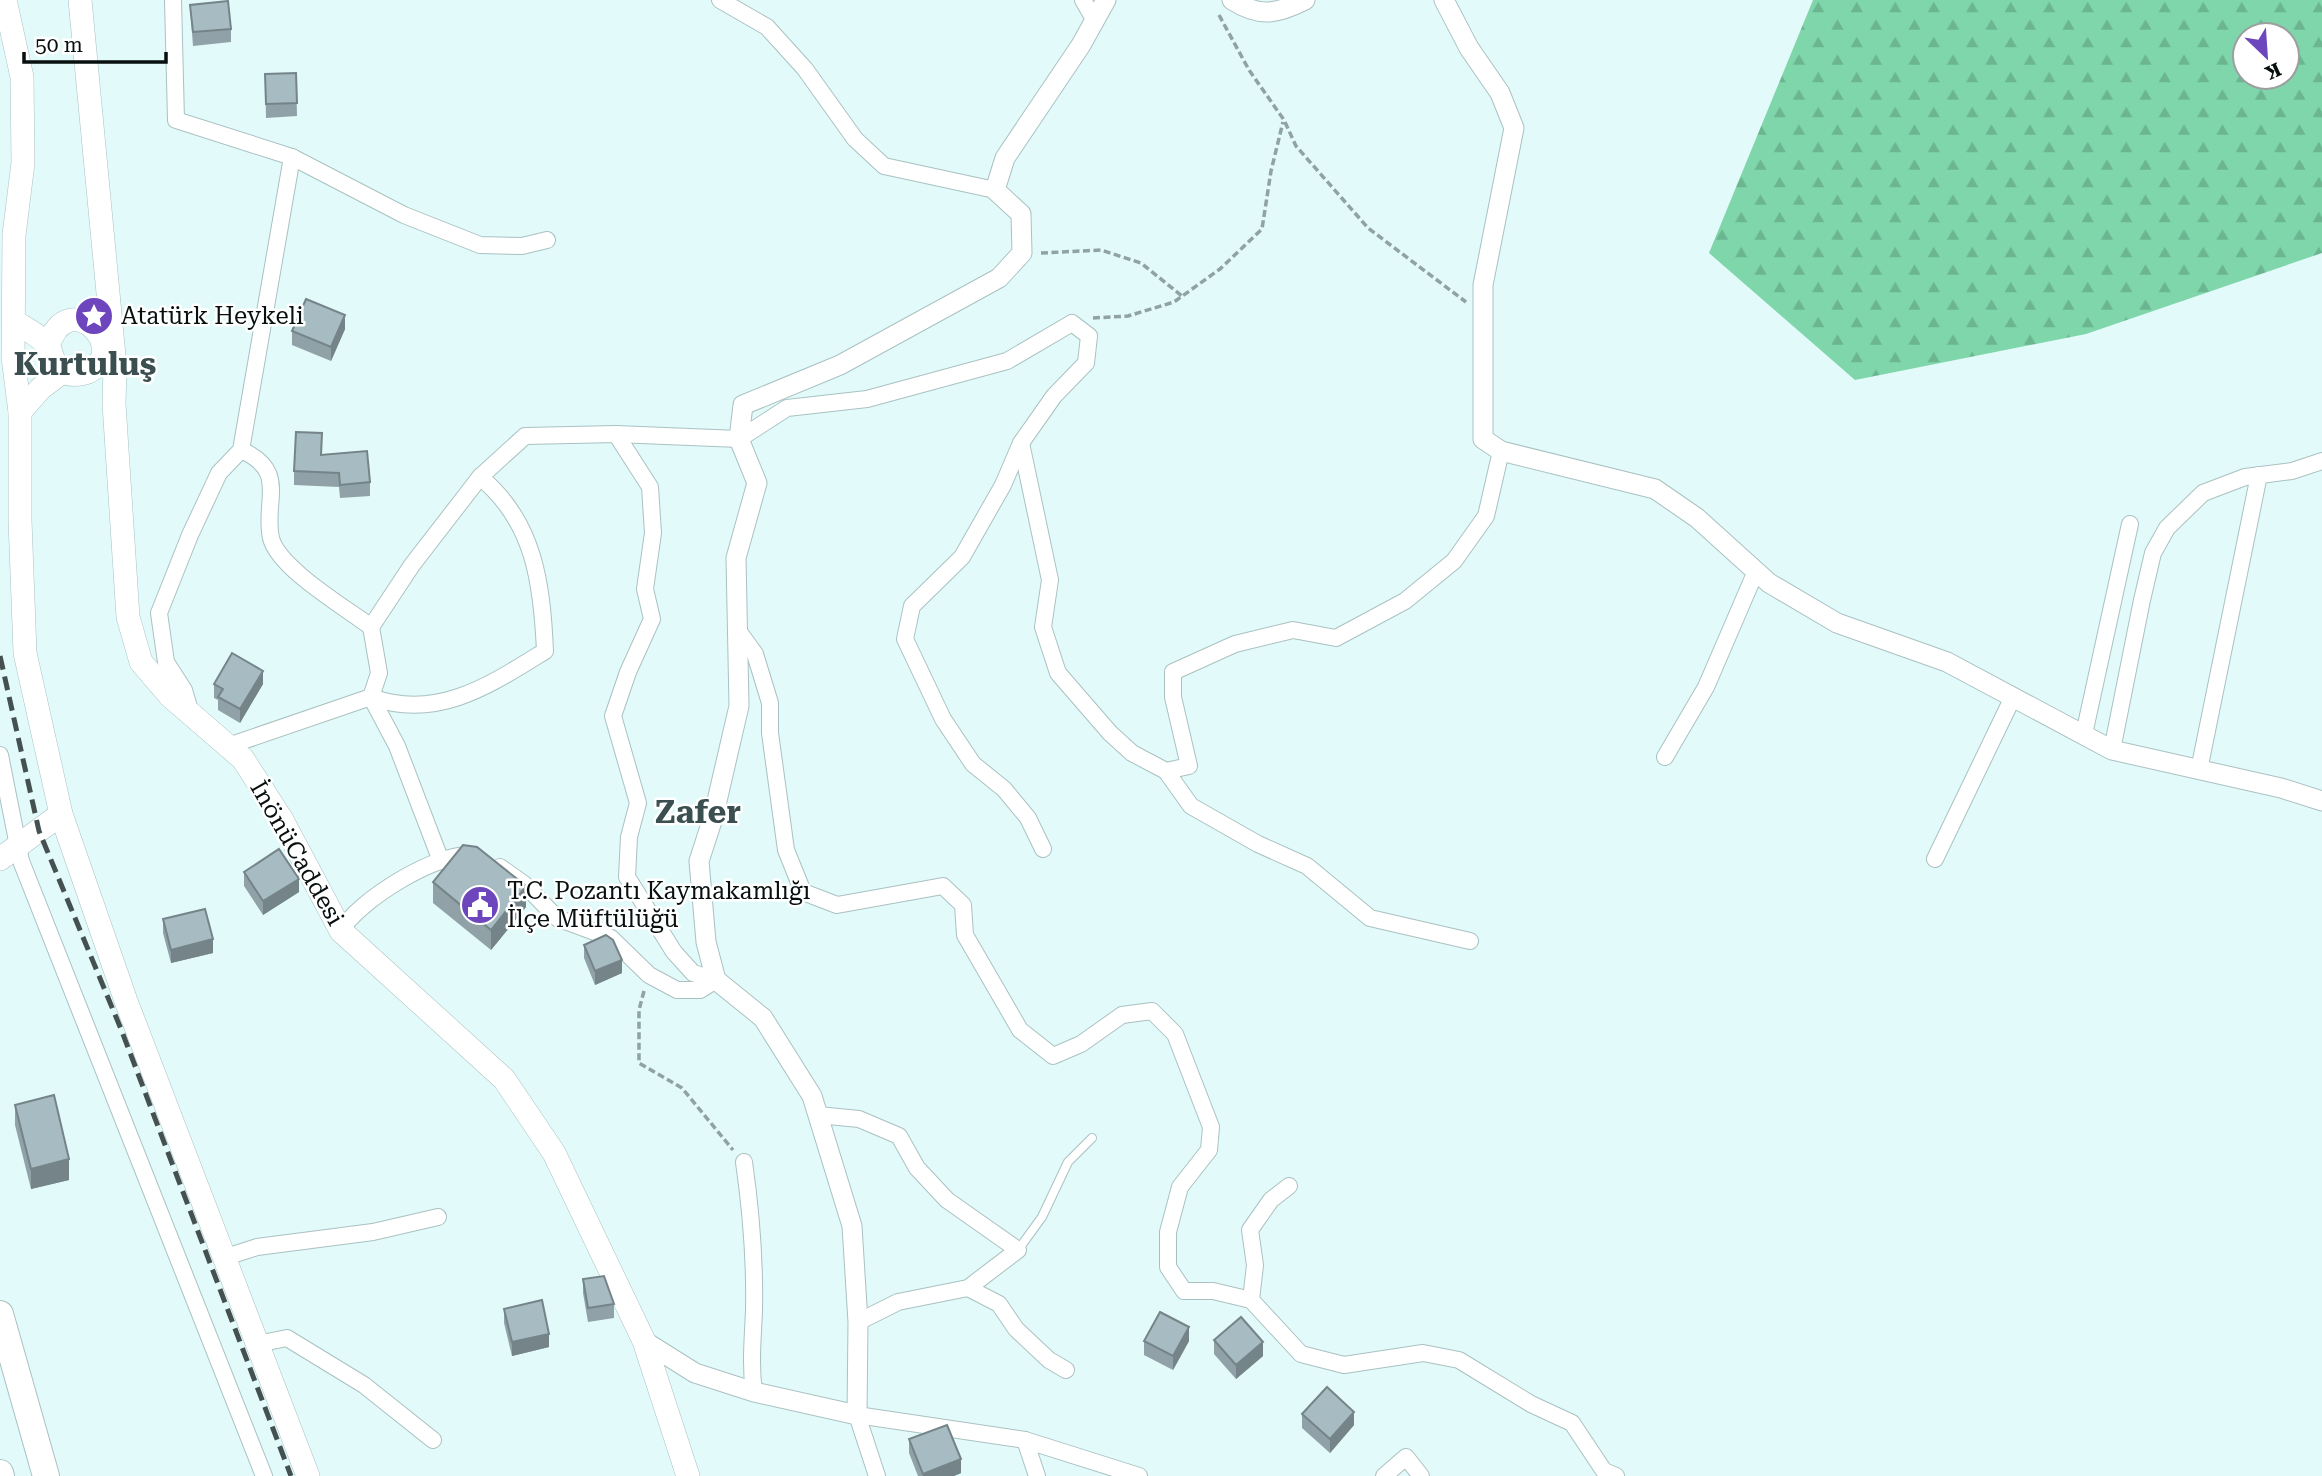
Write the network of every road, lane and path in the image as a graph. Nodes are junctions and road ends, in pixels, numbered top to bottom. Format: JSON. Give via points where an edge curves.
{"nodes":[{"id":1,"x":5,"y":0,"type":"edge"},
{"id":2,"x":80,"y":0,"type":"edge"},
{"id":3,"x":173,"y":0,"type":"edge"},
{"id":4,"x":720,"y":0,"type":"edge"},
{"id":5,"x":1083,"y":0,"type":"edge"},
{"id":6,"x":1106,"y":0,"type":"edge"},
{"id":7,"x":1305,"y":0,"type":"edge"},
{"id":8,"x":1444,"y":0,"type":"edge"},
{"id":9,"x":1225,"y":5,"type":"edge"},
{"id":10,"x":1095,"y":21,"type":"junction"},
{"id":11,"x":1284,"y":120,"type":"junction"},
{"id":12,"x":292,"y":157,"type":"junction"},
{"id":13,"x":995,"y":190,"type":"junction"},
{"id":14,"x":547,"y":240,"type":"dead end"},
{"id":15,"x":1022,"y":253,"type":"junction"},
{"id":16,"x":106,"y":290,"type":"junction"},
{"id":17,"x":1182,"y":296,"type":"junction"},
{"id":18,"x":1482,"y":309,"type":"junction"},
{"id":19,"x":14,"y":321,"type":"junction"},
{"id":20,"x":1072,"y":323,"type":"junction"},
{"id":21,"x":90,"y":324,"type":"junction"},
{"id":22,"x":48,"y":347,"type":"junction"},
{"id":23,"x":89,"y":371,"type":"junction"},
{"id":24,"x":62,"y":372,"type":"junction"},
{"id":25,"x":114,"y":404,"type":"junction"},
{"id":26,"x":20,"y":412,"type":"junction"},
{"id":27,"x":616,"y":434,"type":"junction"},
{"id":28,"x":739,"y":439,"type":"junction"},
{"id":29,"x":1021,"y":443,"type":"junction"},
{"id":30,"x":240,"y":450,"type":"junction"},
{"id":31,"x":1501,"y":451,"type":"junction"},
{"id":32,"x":2322,"y":461,"type":"edge"},
{"id":33,"x":2259,"y":475,"type":"junction"},
{"id":34,"x":480,"y":477,"type":"junction"},
{"id":35,"x":2130,"y":524,"type":"dead end"},
{"id":36,"x":1756,"y":571,"type":"junction"},
{"id":37,"x":372,"y":627,"type":"junction"},
{"id":38,"x":737,"y":629,"type":"junction"},
{"id":39,"x":2013,"y":696,"type":"junction"},
{"id":40,"x":371,"y":697,"type":"junction"},
{"id":41,"x":191,"y":714,"type":"junction"},
{"id":42,"x":2084,"y":734,"type":"junction"},
{"id":43,"x":228,"y":746,"type":"junction"},
{"id":44,"x":2112,"y":750,"type":"junction"},
{"id":45,"x":0,"y":755,"type":"edge"},
{"id":46,"x":1665,"y":757,"type":"dead end"},
{"id":47,"x":2199,"y":770,"type":"junction"},
{"id":48,"x":1166,"y":771,"type":"junction"},
{"id":49,"x":2322,"y":801,"type":"edge"},
{"id":50,"x":61,"y":814,"type":"junction"},
{"id":51,"x":20,"y":847,"type":"junction"},
{"id":52,"x":1044,"y":849,"type":"dead end"},
{"id":53,"x":0,"y":859,"type":"edge"},
{"id":54,"x":1934,"y":859,"type":"dead end"},
{"id":55,"x":441,"y":860,"type":"junction"},
{"id":56,"x":341,"y":932,"type":"junction"},
{"id":57,"x":1470,"y":941,"type":"dead end"},
{"id":58,"x":649,"y":975,"type":"junction"},
{"id":59,"x":716,"y":980,"type":"junction"},
{"id":60,"x":818,"y":1115,"type":"junction"},
{"id":61,"x":1092,"y":1138,"type":"dead end"},
{"id":62,"x":744,"y":1162,"type":"joint"},
{"id":63,"x":1289,"y":1186,"type":"dead end"},
{"id":64,"x":438,"y":1217,"type":"dead end"},
{"id":65,"x":1018,"y":1250,"type":"junction"},
{"id":66,"x":223,"y":1258,"type":"junction"},
{"id":67,"x":968,"y":1288,"type":"junction"},
{"id":68,"x":1251,"y":1300,"type":"junction"},
{"id":69,"x":0,"y":1314,"type":"edge"},
{"id":70,"x":858,"y":1322,"type":"junction"},
{"id":71,"x":644,"y":1341,"type":"junction"},
{"id":72,"x":257,"y":1344,"type":"junction"},
{"id":73,"x":1066,"y":1370,"type":"dead end"},
{"id":74,"x":754,"y":1392,"type":"junction"},
{"id":75,"x":857,"y":1415,"type":"junction"},
{"id":76,"x":433,"y":1440,"type":"dead end"},
{"id":77,"x":1025,"y":1440,"type":"junction"},
{"id":78,"x":46,"y":1476,"type":"edge"},
{"id":79,"x":264,"y":1476,"type":"edge"},
{"id":80,"x":307,"y":1476,"type":"edge"},
{"id":81,"x":688,"y":1476,"type":"edge"},
{"id":82,"x":877,"y":1476,"type":"edge"},
{"id":83,"x":1037,"y":1476,"type":"edge"},
{"id":84,"x":1139,"y":1476,"type":"edge"},
{"id":85,"x":1384,"y":1476,"type":"edge"},
{"id":86,"x":1421,"y":1476,"type":"edge"},
{"id":87,"x":1616,"y":1476,"type":"edge"}],
"edges":[{"from":1,"to":19,"type":"main road","via":[[22,77],[23,163],[14,235]]},
{"from":2,"to":16,"type":"main road","name":"İnönüCaddesi"},
{"from":3,"to":12,"type":"street","via":[[176,120]]},
{"from":4,"to":13,"type":"street","via":[[767,27],[805,69],[855,139],[884,166]]},
{"from":5,"to":10,"type":"street"},
{"from":6,"to":10,"type":"street"},
{"from":7,"to":9,"type":"street","via":[[1280,13]]},
{"from":8,"to":18,"type":"street","via":[[1500,93],[1514,128]]},
{"from":9,"to":11,"type":"path","via":[[1249,70]]},
{"from":10,"to":13,"type":"street","via":[[1005,158]]},
{"from":11,"to":17,"type":"path","via":[[1262,229],[1220,269]]},
{"from":11,"to":18,"type":"path","via":[[1296,146],[1368,228],[1417,262],[1457,298]]},
{"from":12,"to":14,"type":"street","via":[[404,215],[480,245],[522,246]]},
{"from":12,"to":30,"type":"street"},
{"from":13,"to":15,"type":"street","via":[[1021,214]]},
{"from":15,"to":17,"type":"path","via":[[1101,250],[1141,263]]},
{"from":15,"to":28,"type":"street","via":[[999,278],[914,325],[840,365],[743,405]]},
{"from":16,"to":21,"type":"main road"},
{"from":16,"to":25,"type":"main road","name":"İnönüCaddesi","via":[[115,366]]},
{"from":17,"to":20,"type":"path","via":[[1128,316]]},
{"from":18,"to":31,"type":"street","via":[[1483,439]]},
{"from":19,"to":22,"type":"main road"},
{"from":19,"to":26,"type":"main road"},
{"from":20,"to":28,"type":"street","via":[[1007,361],[867,399],[787,408]]},
{"from":20,"to":29,"type":"street","via":[[1089,336],[1086,363],[1054,396]]},
{"from":21,"to":22,"type":"main road","via":[[63,323],[52,333]]},
{"from":21,"to":23,"type":"main road","via":[[100,334],[104,348],[100,361]]},
{"from":22,"to":24,"type":"main road"},
{"from":23,"to":24,"type":"main road"},
{"from":23,"to":25,"type":"main road"},
{"from":24,"to":26,"type":"main road","via":[[40,388]]},
{"from":25,"to":41,"type":"main road","name":"İnönüCaddesi","via":[[128,617],[141,662]]},
{"from":26,"to":50,"type":"main road","via":[[25,653]]},
{"from":27,"to":28,"type":"street"},
{"from":27,"to":34,"type":"street","via":[[525,436]]},
{"from":27,"to":59,"type":"street","via":[[649,488],[653,533],[645,589],[652,619],[613,716],[638,803],[629,837],[627,877],[693,974]]},
{"from":28,"to":38,"type":"street","via":[[757,483],[736,558]]},
{"from":29,"to":48,"type":"street","via":[[1050,580],[1043,627],[1058,673],[1132,753]]},
{"from":29,"to":52,"type":"street","via":[[962,557],[912,606],[905,639],[943,719],[973,764],[1004,789],[1028,818]]},
{"from":30,"to":37,"type":"street","via":[[257,457],[273,484],[271,539],[291,568]]},
{"from":30,"to":41,"type":"street","via":[[219,473],[159,613],[166,662],[184,690]]},
{"from":31,"to":36,"type":"street","via":[[1655,489],[1697,518]]},
{"from":31,"to":48,"type":"street","via":[[1486,516],[1454,561],[1405,601],[1336,638],[1293,630],[1235,644],[1173,672],[1173,697],[1189,766]]},
{"from":32,"to":33,"type":"street"},
{"from":33,"to":44,"type":"street","via":[[2203,492],[2167,528],[2153,553]]},
{"from":33,"to":47,"type":"street"},
{"from":34,"to":37,"type":"street","via":[[412,565]]},
{"from":34,"to":40,"type":"street","via":[[501,494],[533,549],[545,651],[499,680],[437,705],[388,704]]},
{"from":35,"to":42,"type":"street"},
{"from":36,"to":39,"type":"street","via":[[1837,623],[1947,662]]},
{"from":36,"to":46,"type":"street","via":[[1706,687]]},
{"from":37,"to":40,"type":"street","via":[[379,673]]},
{"from":38,"to":59,"type":"street","via":[[739,706],[699,861],[706,942]]},
{"from":38,"to":68,"type":"street","via":[[755,654],[770,704],[786,850],[803,892],[837,905],[943,886],[963,905],[965,935],[1020,1030],[1053,1056],[1081,1044],[1122,1015],[1152,1011],[1175,1034],[1210,1127],[1209,1150],[1180,1188],[1168,1232],[1168,1266],[1184,1291],[1213,1291]]},
{"from":39,"to":42,"type":"street"},
{"from":39,"to":54,"type":"street"},
{"from":40,"to":43,"type":"street"},
{"from":40,"to":55,"type":"street","via":[[397,746]]},
{"from":41,"to":43,"type":"main road","name":"İnönüCaddesi"},
{"from":42,"to":44,"type":"street"},
{"from":43,"to":56,"type":"main road","name":"İnönüCaddesi","via":[[243,759],[282,820]]},
{"from":44,"to":47,"type":"street"},
{"from":45,"to":51,"type":"street"},
{"from":47,"to":49,"type":"street"},
{"from":48,"to":57,"type":"street","via":[[1191,806],[1307,866],[1370,918]]},
{"from":50,"to":51,"type":"main road"},
{"from":50,"to":66,"type":"main road"},
{"from":51,"to":53,"type":"main road"},
{"from":51,"to":79,"type":"street","via":[[21,862]]},
{"from":55,"to":56,"type":"street","via":[[371,898],[347,919]]},
{"from":55,"to":58,"type":"street","via":[[468,855],[490,859],[524,884],[557,918],[611,938]]},
{"from":56,"to":71,"type":"main road","name":"İnönüCaddesi","via":[[504,1079],[554,1153]]},
{"from":58,"to":59,"type":"street","via":[[677,990],[700,990]]},
{"from":58,"to":62,"type":"path","via":[[639,1010],[639,1063],[682,1088]]},
{"from":59,"to":60,"type":"street","via":[[763,1018],[812,1097]]},
{"from":60,"to":65,"type":"street","via":[[859,1119],[899,1136],[917,1168],[947,1200]]},
{"from":60,"to":70,"type":"street","via":[[852,1226]]},
{"from":61,"to":65,"type":"lane","via":[[1068,1162],[1042,1217]]},
{"from":62,"to":74,"type":"street","via":[[751,1209],[754,1310],[749,1360]]},
{"from":63,"to":68,"type":"street","via":[[1271,1200],[1250,1230],[1255,1265]]},
{"from":64,"to":66,"type":"street","via":[[373,1232],[257,1247]]},
{"from":65,"to":67,"type":"street"},
{"from":66,"to":72,"type":"main road"},
{"from":67,"to":70,"type":"street","via":[[898,1301]]},
{"from":67,"to":73,"type":"street","via":[[999,1304],[1016,1329]]},
{"from":68,"to":87,"type":"street","via":[[1301,1354],[1344,1365],[1423,1353],[1459,1360],[1572,1423],[1604,1471]]},
{"from":69,"to":78,"type":"highway"},
{"from":70,"to":75,"type":"street"},
{"from":71,"to":74,"type":"street","via":[[695,1373]]},
{"from":71,"to":81,"type":"main road","name":"İnönüCaddesi"},
{"from":72,"to":76,"type":"street","via":[[287,1338],[363,1385]]},
{"from":72,"to":80,"type":"main road"},
{"from":74,"to":75,"type":"street"},
{"from":75,"to":77,"type":"street"},
{"from":75,"to":82,"type":"street"},
{"from":77,"to":83,"type":"street"},
{"from":77,"to":84,"type":"street"},
{"from":85,"to":86,"type":"street","via":[[1406,1457]]}]}
